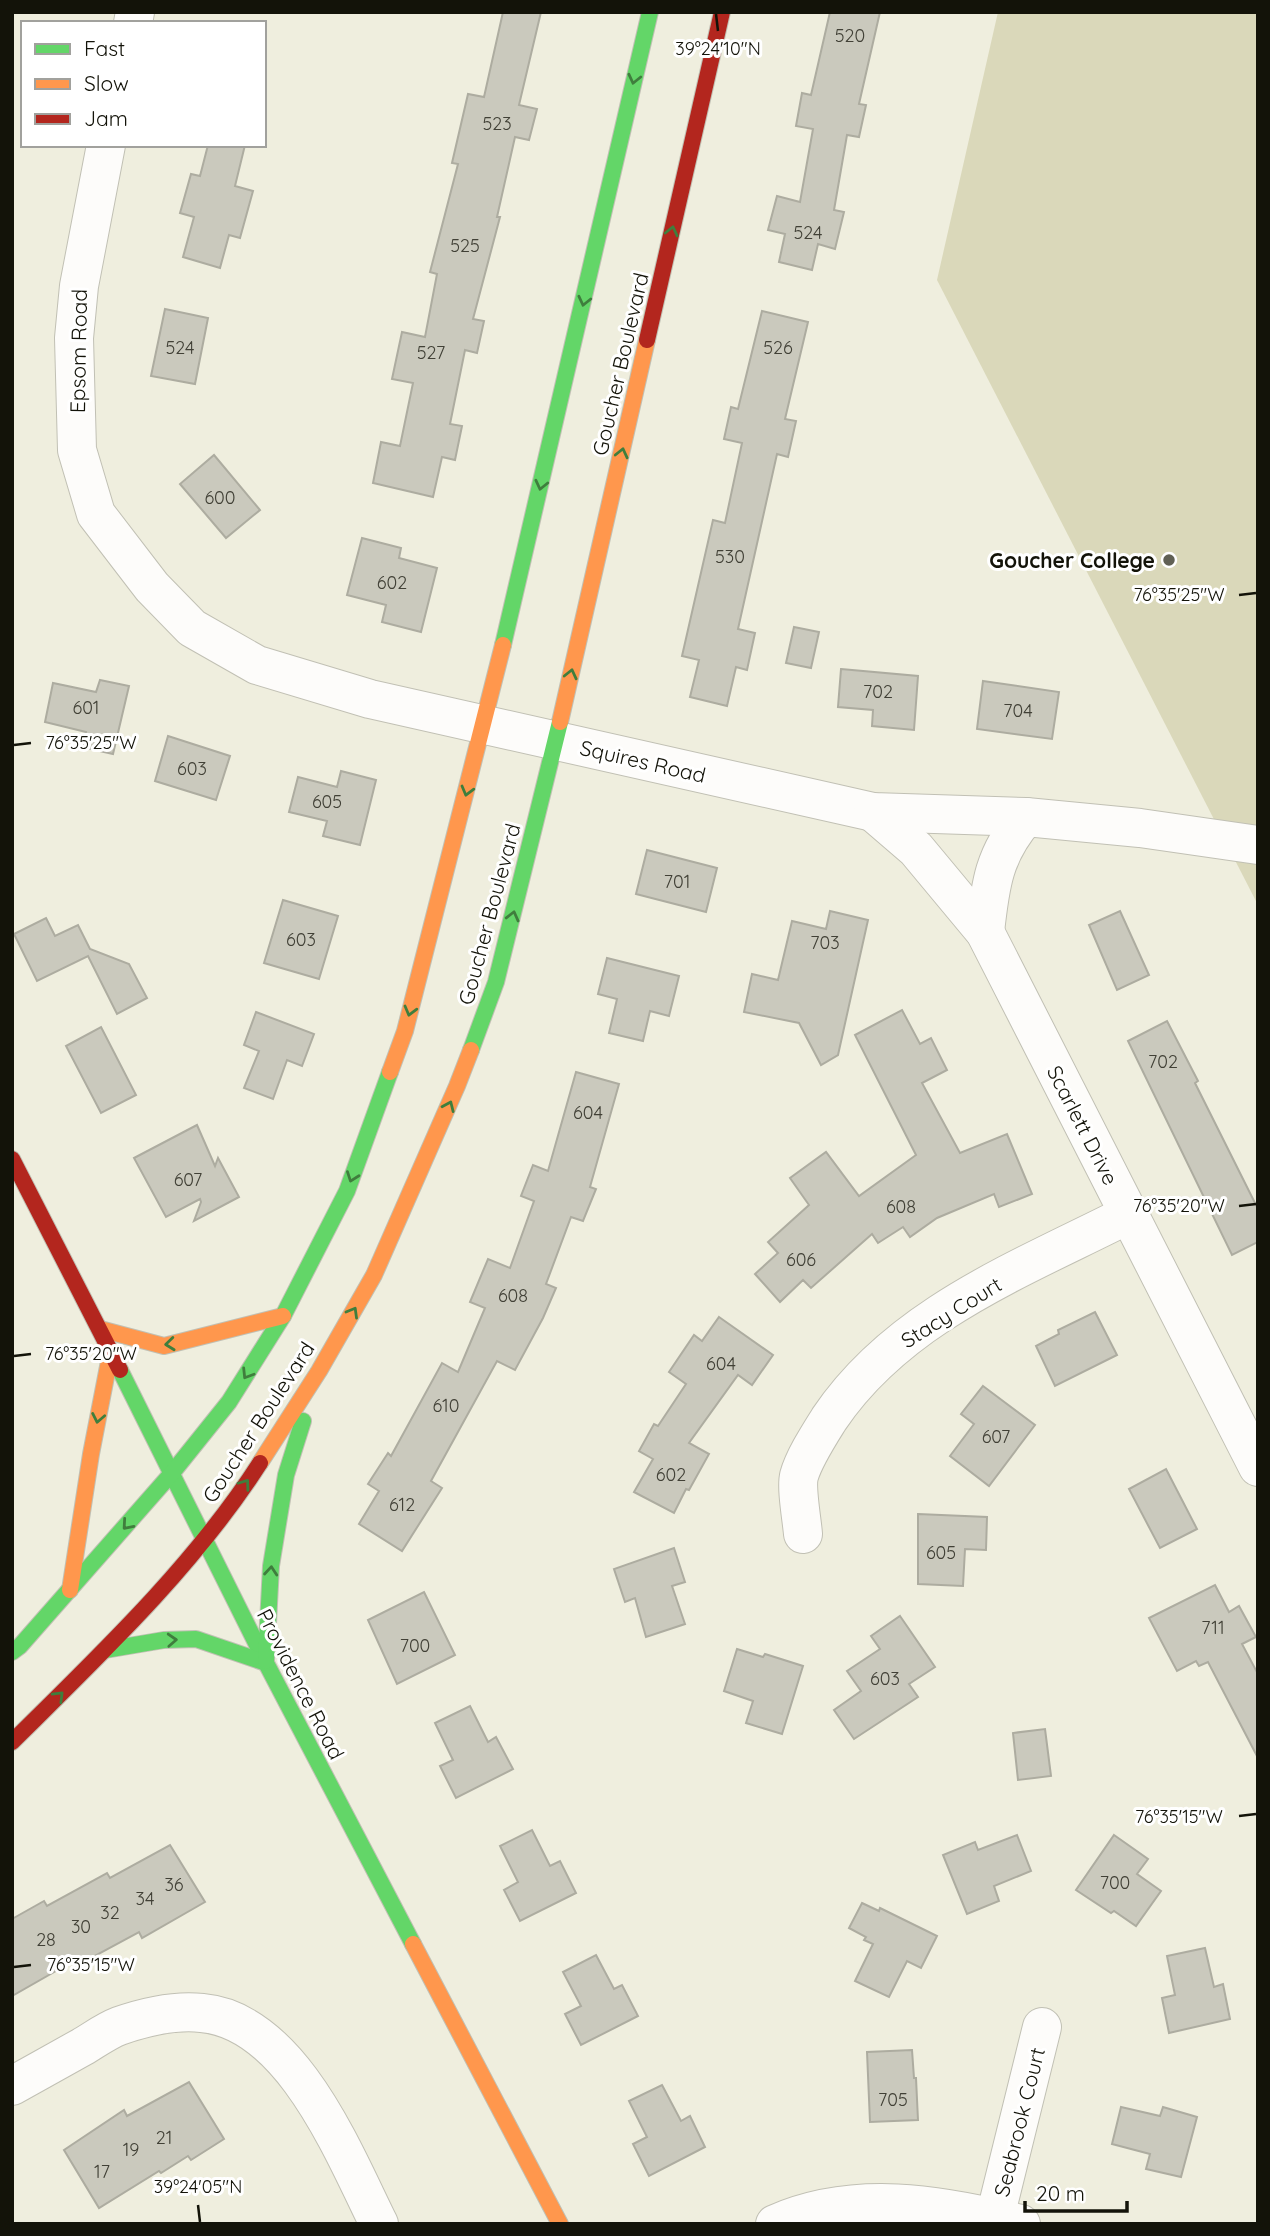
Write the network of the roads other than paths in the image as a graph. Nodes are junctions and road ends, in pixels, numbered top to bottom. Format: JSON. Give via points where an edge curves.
{"nodes":[{"id":1,"x":650,"y":12,"type":"edge"},
{"id":2,"x":722,"y":12,"type":"edge"},
{"id":3,"x":106,"y":147,"type":"edge"},
{"id":4,"x":96,"y":514,"type":"joint"},
{"id":5,"x":484,"y":725,"type":"junction"},
{"id":6,"x":556,"y":741,"type":"junction"},
{"id":7,"x":873,"y":813,"type":"junction"},
{"id":8,"x":1026,"y":817,"type":"junction"},
{"id":9,"x":1258,"y":845,"type":"edge"},
{"id":10,"x":985,"y":932,"type":"junction"},
{"id":11,"x":12,"y":1159,"type":"edge"},
{"id":12,"x":1129,"y":1214,"type":"junction"},
{"id":13,"x":283,"y":1316,"type":"junction"},
{"id":14,"x":100,"y":1329,"type":"junction"},
{"id":15,"x":111,"y":1351,"type":"junction"},
{"id":16,"x":319,"y":1371,"type":"junction"},
{"id":17,"x":1258,"y":1467,"type":"edge"},
{"id":18,"x":172,"y":1473,"type":"junction"},
{"id":19,"x":803,"y":1534,"type":"dead end"},
{"id":20,"x":205,"y":1539,"type":"junction"},
{"id":21,"x":70,"y":1590,"type":"junction"},
{"id":22,"x":105,"y":1650,"type":"junction"},
{"id":23,"x":12,"y":1652,"type":"edge"},
{"id":24,"x":266,"y":1663,"type":"junction"},
{"id":25,"x":12,"y":1742,"type":"edge"},
{"id":26,"x":1042,"y":2027,"type":"dead end"},
{"id":27,"x":12,"y":2086,"type":"edge"},
{"id":28,"x":1008,"y":2221,"type":"edge"},
{"id":29,"x":379,"y":2224,"type":"edge"},
{"id":30,"x":560,"y":2224,"type":"edge"},
{"id":31,"x":775,"y":2224,"type":"edge"}],
"edges":[{"from":1,"to":5,"type":"main road","name":"Goucher Boulevard","one_way":true},
{"from":6,"to":2,"type":"main road","name":"Goucher Boulevard","one_way":true},
{"from":3,"to":4,"type":"street","name":"Epsom Road","via":[[82,263],[74,338],[77,450]]},
{"from":4,"to":5,"type":"street","name":"Squires Road","via":[[152,587],[192,628],[257,665],[370,699]]},
{"from":5,"to":6,"type":"street","name":"Squires Road"},
{"from":5,"to":13,"type":"main road","name":"Goucher Boulevard","one_way":true,"via":[[405,1031],[347,1191]]},
{"from":6,"to":7,"type":"street","name":"Squires Road"},
{"from":16,"to":6,"type":"main road","name":"Goucher Boulevard","one_way":true,"via":[[374,1275],[457,1087],[496,982]]},
{"from":7,"to":8,"type":"street","name":"Squires Road"},
{"from":7,"to":10,"type":"street","name":"Scarlett Drive","via":[[916,849]]},
{"from":8,"to":9,"type":"street","name":"Squires Road"},
{"from":8,"to":10,"type":"street","via":[[998,858]]},
{"from":10,"to":12,"type":"street","name":"Scarlett Drive"},
{"from":11,"to":14,"type":"main road","name":"Providence Road"},
{"from":12,"to":17,"type":"street","name":"Scarlett Drive"},
{"from":12,"to":19,"type":"street","name":"Stacy Court","via":[[961,1300],[907,1335],[870,1367],[820,1433],[798,1477]]},
{"from":13,"to":14,"type":"main road","one_way":true,"via":[[164,1346]]},
{"from":13,"to":18,"type":"main road","name":"Goucher Boulevard","one_way":true,"via":[[229,1402]]},
{"from":14,"to":15,"type":"main road","name":"Providence Road"},
{"from":15,"to":18,"type":"main road","name":"Providence Road"},
{"from":15,"to":21,"type":"main road","one_way":true},
{"from":20,"to":16,"type":"main road","name":"Goucher Boulevard","one_way":true},
{"from":24,"to":16,"type":"main road","one_way":true,"via":[[271,1566],[286,1475]]},
{"from":18,"to":20,"type":"main road","name":"Providence Road"},
{"from":18,"to":21,"type":"main road","name":"Goucher Boulevard","one_way":true},
{"from":20,"to":22,"type":"main road","name":"Goucher Boulevard"},
{"from":20,"to":24,"type":"main road","name":"Providence Road"},
{"from":21,"to":23,"type":"main road","name":"Goucher Boulevard"},
{"from":22,"to":24,"type":"main road","one_way":true,"via":[[196,1639]]},
{"from":25,"to":22,"type":"main road","name":"Goucher Boulevard","one_way":true},
{"from":24,"to":30,"type":"main road","name":"Providence Road"},
{"from":26,"to":28,"type":"street","name":"Seabrook Court"},
{"from":27,"to":29,"type":"street","via":[[116,2027],[173,2013],[204,2012],[233,2021],[262,2037],[326,2116]]},
{"from":28,"to":31,"type":"street","via":[[910,2203],[869,2202],[833,2205]]}]}
